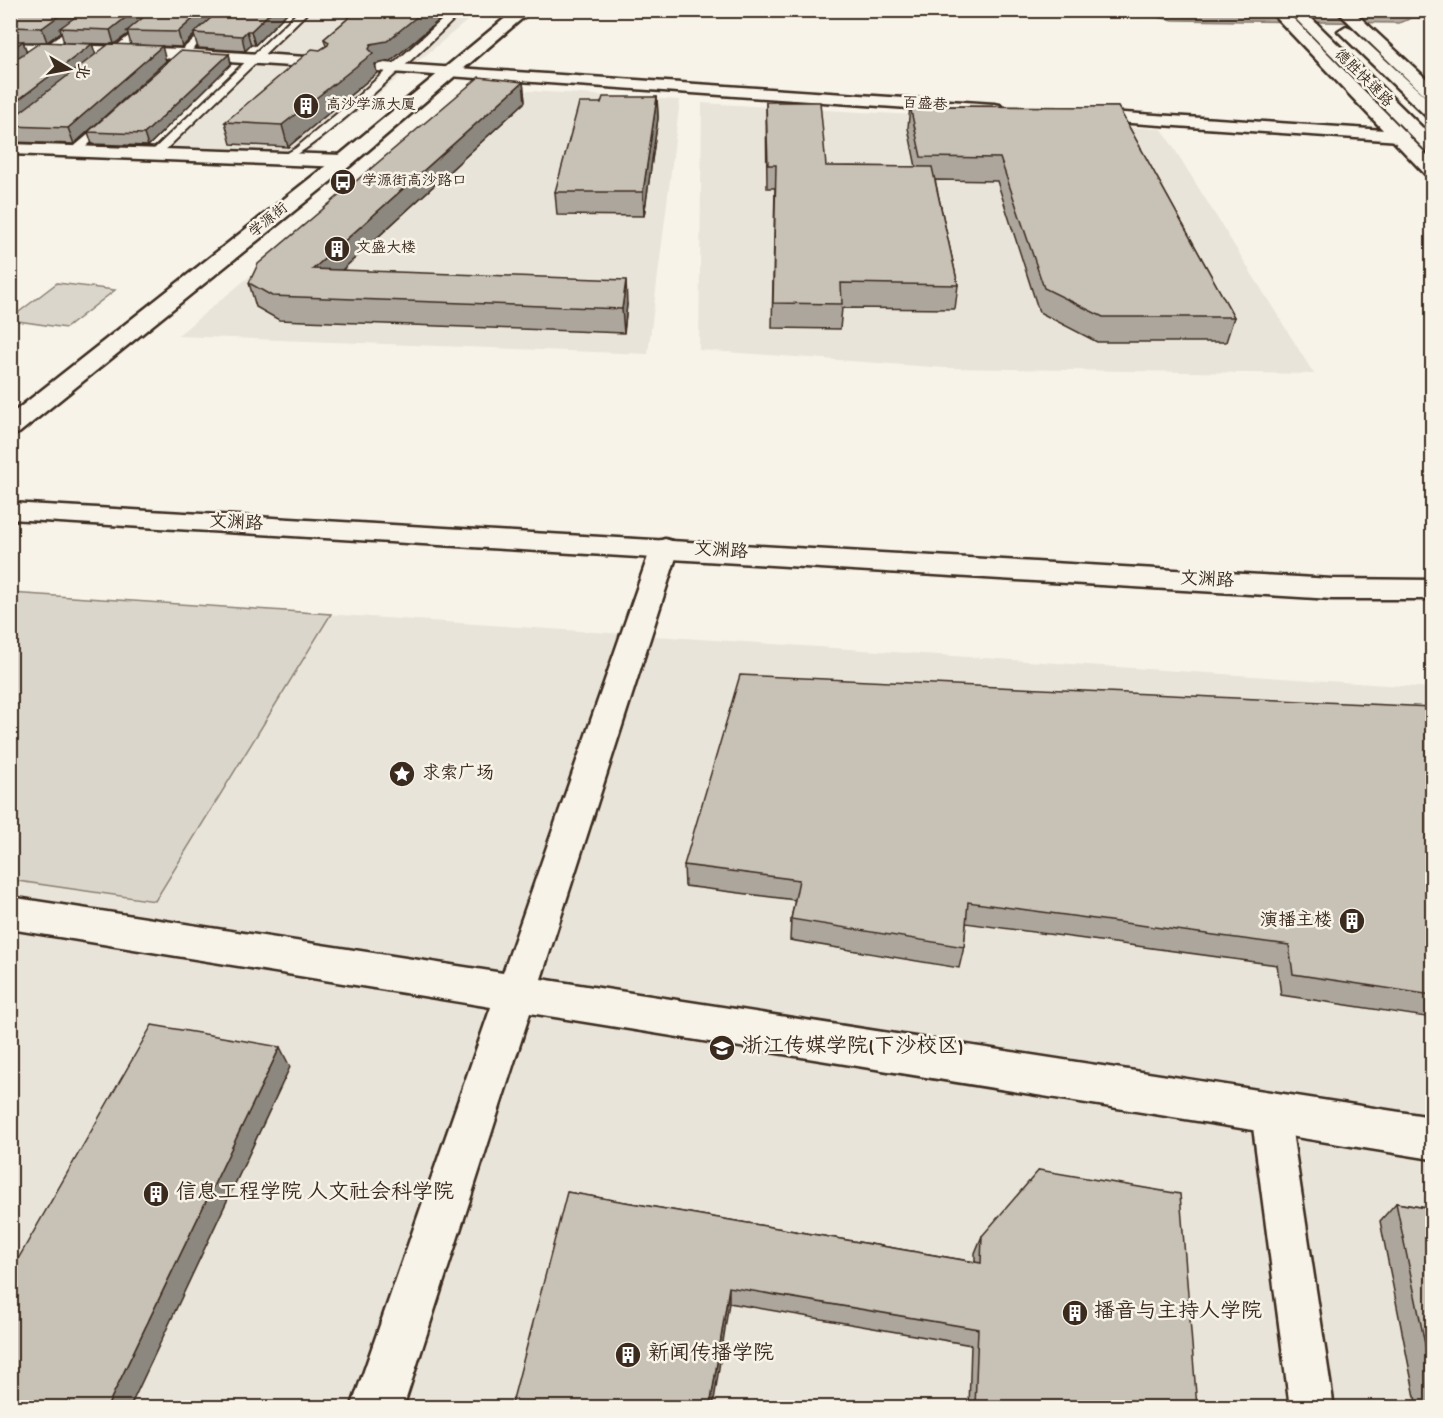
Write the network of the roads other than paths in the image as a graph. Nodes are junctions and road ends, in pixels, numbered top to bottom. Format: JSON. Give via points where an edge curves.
{"nodes":[{"id":1,"x":101,"y":10,"type":"edge"},
{"id":2,"x":167,"y":10,"type":"edge"},
{"id":3,"x":232,"y":10,"type":"edge"},
{"id":4,"x":306,"y":10,"type":"edge"},
{"id":5,"x":459,"y":10,"type":"edge"},
{"id":6,"x":505,"y":10,"type":"edge"},
{"id":7,"x":525,"y":10,"type":"edge"},
{"id":8,"x":1276,"y":10,"type":"edge"},
{"id":9,"x":1294,"y":10,"type":"edge"},
{"id":10,"x":1324,"y":10,"type":"edge"},
{"id":11,"x":1343,"y":10,"type":"edge"},
{"id":12,"x":10,"y":48,"type":"edge"},
{"id":13,"x":48,"y":49,"type":"junction"},
{"id":14,"x":116,"y":51,"type":"junction"},
{"id":15,"x":182,"y":54,"type":"junction"},
{"id":16,"x":257,"y":58,"type":"junction"},
{"id":17,"x":323,"y":63,"type":"edge"},
{"id":18,"x":99,"y":65,"type":"edge"},
{"id":19,"x":388,"y":68,"type":"junction"},
{"id":20,"x":442,"y":73,"type":"junction"},
{"id":21,"x":157,"y":76,"type":"edge"},
{"id":22,"x":10,"y":77,"type":"edge"},
{"id":23,"x":1432,"y":93,"type":"edge"},
{"id":24,"x":1008,"y":110,"type":"edge"},
{"id":25,"x":1432,"y":112,"type":"edge"},
{"id":26,"x":1055,"y":113,"type":"edge"},
{"id":27,"x":115,"y":114,"type":"edge"},
{"id":28,"x":1400,"y":136,"type":"junction"},
{"id":29,"x":1432,"y":147,"type":"edge"},
{"id":30,"x":10,"y":150,"type":"edge"},
{"id":31,"x":74,"y":152,"type":"junction"},
{"id":32,"x":155,"y":154,"type":"junction"},
{"id":33,"x":285,"y":159,"type":"junction"},
{"id":34,"x":322,"y":160,"type":"junction"},
{"id":35,"x":344,"y":161,"type":"junction"},
{"id":36,"x":1432,"y":170,"type":"edge"},
{"id":37,"x":143,"y":298,"type":"dead end"},
{"id":38,"x":10,"y":428,"type":"edge"},
{"id":39,"x":10,"y":511,"type":"edge"},
{"id":40,"x":665,"y":548,"type":"junction"},
{"id":41,"x":1432,"y":590,"type":"edge"},
{"id":42,"x":10,"y":913,"type":"edge"},
{"id":43,"x":517,"y":993,"type":"junction"},
{"id":44,"x":1270,"y":1112,"type":"junction"},
{"id":45,"x":1432,"y":1138,"type":"edge"},
{"id":46,"x":377,"y":1407,"type":"edge"},
{"id":47,"x":1312,"y":1407,"type":"edge"}],
"edges":[{"from":1,"to":13,"type":"lane"},
{"from":2,"to":14,"type":"lane"},
{"from":3,"to":15,"type":"lane"},
{"from":4,"to":16,"type":"lane"},
{"from":5,"to":19,"type":"lane"},
{"from":6,"to":20,"type":"main road","name":"学源街"},
{"from":7,"to":20,"type":"main road","name":"学源街"},
{"from":8,"to":28,"type":"main road"},
{"from":9,"to":29,"type":"main road","name":"德胜快速路"},
{"from":10,"to":25,"type":"main road","name":"德胜快速路"},
{"from":11,"to":23,"type":"main road"},
{"from":12,"to":13,"type":"main road"},
{"from":13,"to":14,"type":"main road"},
{"from":13,"to":22,"type":"lane"},
{"from":14,"to":15,"type":"main road"},
{"from":14,"to":18,"type":"lane"},
{"from":15,"to":16,"type":"main road"},
{"from":15,"to":21,"type":"lane"},
{"from":16,"to":17,"type":"main road"},
{"from":16,"to":32,"type":"lane"},
{"from":19,"to":20,"type":"main road","name":"百盛巷"},
{"from":19,"to":33,"type":"lane","via":[[300,150]]},
{"from":20,"to":24,"type":"main road","name":"百盛巷"},
{"from":20,"to":34,"type":"main road","name":"学源街"},
{"from":20,"to":35,"type":"main road","name":"学源街"},
{"from":26,"to":28,"type":"main road"},
{"from":27,"to":31,"type":"lane"},
{"from":28,"to":36,"type":"main road"},
{"from":30,"to":31,"type":"main road"},
{"from":31,"to":32,"type":"main road"},
{"from":32,"to":33,"type":"main road"},
{"from":33,"to":34,"type":"main road"},
{"from":34,"to":35,"type":"main road"},
{"from":34,"to":37,"type":"main road","name":"学源街"},
{"from":35,"to":38,"type":"main road","name":"学源街"},
{"from":39,"to":40,"type":"main road","name":"文渊路"},
{"from":40,"to":41,"type":"main road","name":"文渊路","via":[[1332,589]]},
{"from":40,"to":43,"type":"main road"},
{"from":42,"to":43,"type":"main road"},
{"from":43,"to":44,"type":"main road"},
{"from":43,"to":46,"type":"main road"},
{"from":44,"to":45,"type":"main road"},
{"from":44,"to":47,"type":"street"}]}
